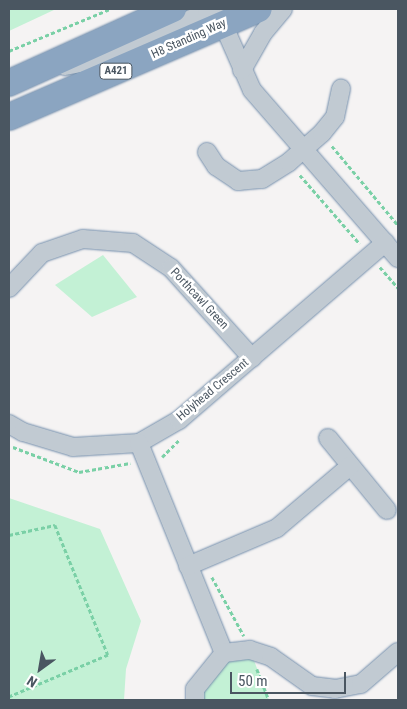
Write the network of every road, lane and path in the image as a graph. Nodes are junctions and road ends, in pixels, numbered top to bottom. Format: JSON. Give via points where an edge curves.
{"nodes":[{"id":1,"x":110,"y":9,"type":"edge"},
{"id":2,"x":173,"y":9,"type":"edge"},
{"id":3,"x":259,"y":9,"type":"edge"},
{"id":4,"x":283,"y":9,"type":"edge"},
{"id":5,"x":221,"y":15,"type":"edge"},
{"id":6,"x":9,"y":51,"type":"edge"},
{"id":7,"x":242,"y":70,"type":"junction"},
{"id":8,"x":37,"y":71,"type":"junction"},
{"id":9,"x":9,"y":83,"type":"edge"},
{"id":10,"x":341,"y":89,"type":"dead end"},
{"id":11,"x":9,"y":117,"type":"edge"},
{"id":12,"x":322,"y":133,"type":"junction"},
{"id":13,"x":305,"y":149,"type":"junction"},
{"id":14,"x":207,"y":152,"type":"dead end"},
{"id":15,"x":289,"y":162,"type":"junction"},
{"id":16,"x":398,"y":225,"type":"edge"},
{"id":17,"x":384,"y":242,"type":"junction"},
{"id":18,"x":369,"y":255,"type":"junction"},
{"id":19,"x":398,"y":258,"type":"edge"},
{"id":20,"x":9,"y":288,"type":"edge"},
{"id":21,"x":398,"y":288,"type":"edge"},
{"id":22,"x":252,"y":358,"type":"junction"},
{"id":23,"x":9,"y":424,"type":"edge"},
{"id":24,"x":328,"y":438,"type":"dead end"},
{"id":25,"x":139,"y":443,"type":"junction"},
{"id":26,"x":350,"y":466,"type":"junction"},
{"id":27,"x":387,"y":510,"type":"dead end"},
{"id":28,"x":9,"y":535,"type":"edge"},
{"id":29,"x":188,"y":566,"type":"junction"},
{"id":30,"x":224,"y":652,"type":"junction"},
{"id":31,"x":398,"y":652,"type":"edge"},
{"id":32,"x":312,"y":693,"type":"edge"},
{"id":33,"x":9,"y":697,"type":"edge"},
{"id":34,"x":195,"y":700,"type":"edge"}],
"edges":[{"from":1,"to":6,"type":"path"},
{"from":2,"to":8,"type":"highway","number":"A421"},
{"from":3,"to":5,"type":"highway","name":"H8 Standing Way","number":"A421"},
{"from":4,"to":7,"type":"street","via":[[263,33]]},
{"from":5,"to":7,"type":"street"},
{"from":5,"to":8,"type":"street","via":[[207,12],[100,59]]},
{"from":5,"to":11,"type":"highway","name":"H8 Standing Way","number":"A421"},
{"from":7,"to":13,"type":"street","via":[[252,90]]},
{"from":8,"to":9,"type":"highway","number":"A421"},
{"from":10,"to":12,"type":"street","via":[[335,117]]},
{"from":12,"to":13,"type":"street"},
{"from":12,"to":16,"type":"path"},
{"from":13,"to":15,"type":"street"},
{"from":13,"to":17,"type":"street"},
{"from":14,"to":15,"type":"street","via":[[216,166],[238,181],[262,178]]},
{"from":15,"to":18,"type":"path"},
{"from":17,"to":18,"type":"street","name":"Holyhead Crescent"},
{"from":17,"to":19,"type":"street"},
{"from":18,"to":21,"type":"path"},
{"from":18,"to":22,"type":"street","name":"Holyhead Crescent"},
{"from":20,"to":22,"type":"street","name":"Porthcawl Green","via":[[42,253],[83,238],[133,243],[171,268]]},
{"from":22,"to":25,"type":"street","name":"Holyhead Crescent","via":[[178,420]]},
{"from":23,"to":25,"type":"street","name":"Holyhead Crescent","via":[[23,432],[73,447]]},
{"from":24,"to":26,"type":"street"},
{"from":25,"to":29,"type":"street"},
{"from":26,"to":27,"type":"street"},
{"from":26,"to":29,"type":"street","via":[[277,528]]},
{"from":28,"to":33,"type":"path","via":[[55,524],[108,655]]},
{"from":29,"to":30,"type":"street"},
{"from":30,"to":32,"type":"street","via":[[250,650],[271,657]]},
{"from":30,"to":34,"type":"street","via":[[195,689]]},
{"from":31,"to":32,"type":"street","via":[[361,684]]}]}
